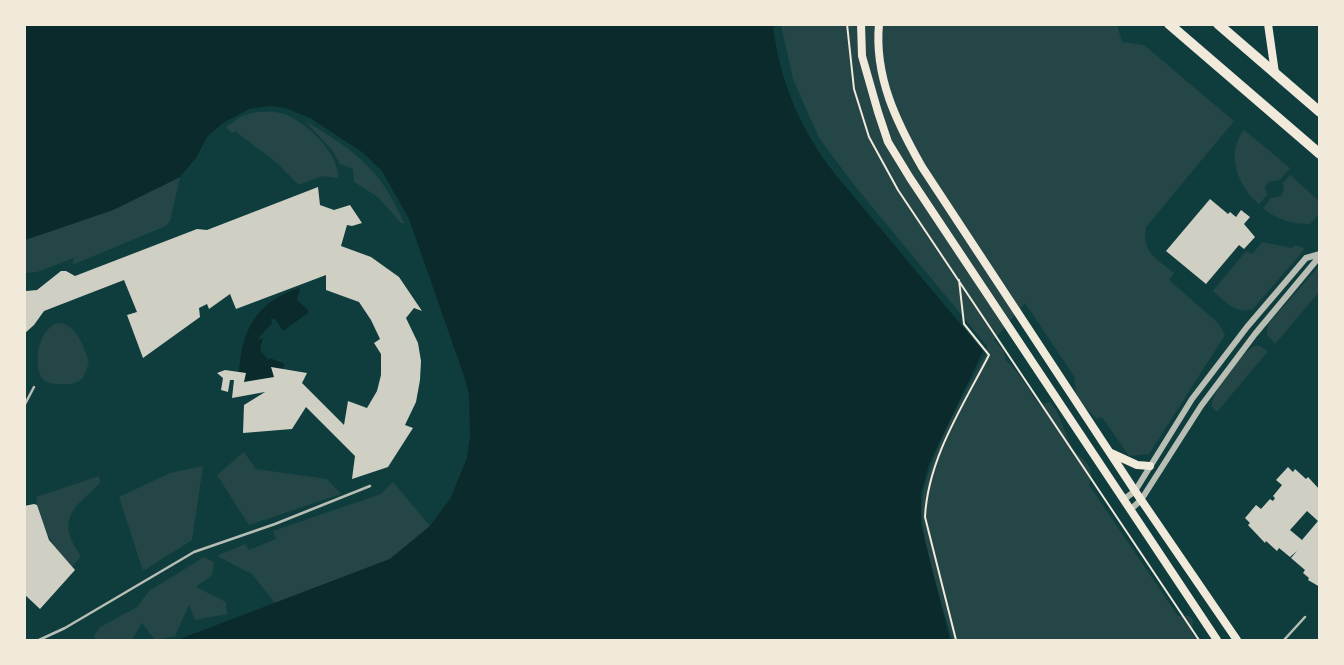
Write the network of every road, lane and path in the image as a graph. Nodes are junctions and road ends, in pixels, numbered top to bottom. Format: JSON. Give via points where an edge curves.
{"nodes":[{"id":1,"x":847,"y":24,"type":"edge"},
{"id":2,"x":861,"y":24,"type":"edge"},
{"id":3,"x":878,"y":24,"type":"edge"},
{"id":4,"x":1169,"y":24,"type":"edge"},
{"id":5,"x":1218,"y":24,"type":"edge"},
{"id":6,"x":1268,"y":24,"type":"edge"},
{"id":7,"x":1275,"y":74,"type":"junction"},
{"id":8,"x":1320,"y":112,"type":"edge"},
{"id":9,"x":1320,"y":154,"type":"edge"},
{"id":10,"x":1320,"y":255,"type":"edge"},
{"id":11,"x":959,"y":280,"type":"junction"},
{"id":12,"x":34,"y":387,"type":"dead end"},
{"id":13,"x":24,"y":406,"type":"edge"},
{"id":14,"x":1109,"y":451,"type":"junction"},
{"id":15,"x":1150,"y":466,"type":"junction"},
{"id":16,"x":370,"y":486,"type":"dead end"},
{"id":17,"x":1135,"y":491,"type":"junction"},
{"id":18,"x":1123,"y":500,"type":"junction"},
{"id":19,"x":1141,"y":500,"type":"junction"},
{"id":20,"x":1129,"y":510,"type":"junction"},
{"id":21,"x":1170,"y":543,"type":"junction"},
{"id":22,"x":1157,"y":551,"type":"junction"},
{"id":23,"x":1305,"y":617,"type":"dead end"},
{"id":24,"x":39,"y":640,"type":"edge"},
{"id":25,"x":956,"y":640,"type":"edge"},
{"id":26,"x":1199,"y":640,"type":"edge"},
{"id":27,"x":1217,"y":640,"type":"edge"},
{"id":28,"x":1237,"y":640,"type":"edge"},
{"id":29,"x":1284,"y":640,"type":"edge"}],
"edges":[{"from":1,"to":11,"type":"path","via":[[854,89],[869,137],[898,190]]},
{"from":2,"to":18,"type":"main road","via":[[862,56],[888,142]]},
{"from":3,"to":14,"type":"main road","via":[[881,71],[905,138]]},
{"from":4,"to":9,"type":"highway"},
{"from":5,"to":7,"type":"highway"},
{"from":6,"to":7,"type":"main road"},
{"from":7,"to":8,"type":"highway"},
{"from":10,"to":15,"type":"street","via":[[1307,258],[1247,327],[1192,399]]},
{"from":10,"to":19,"type":"street","via":[[1201,407]]},
{"from":11,"to":25,"type":"path","via":[[964,324],[989,355],[937,458],[925,517]]},
{"from":11,"to":26,"type":"path"},
{"from":12,"to":13,"type":"lane"},
{"from":14,"to":15,"type":"main road","via":[[1136,465]]},
{"from":14,"to":17,"type":"main road"},
{"from":15,"to":17,"type":"street"},
{"from":16,"to":24,"type":"lane","via":[[194,552]]},
{"from":17,"to":18,"type":"street"},
{"from":17,"to":19,"type":"main road"},
{"from":18,"to":20,"type":"main road"},
{"from":19,"to":20,"type":"street"},
{"from":19,"to":21,"type":"main road"},
{"from":20,"to":22,"type":"main road"},
{"from":21,"to":22,"type":"main road"},
{"from":21,"to":28,"type":"main road"},
{"from":22,"to":27,"type":"main road"},
{"from":23,"to":29,"type":"lane"}]}
